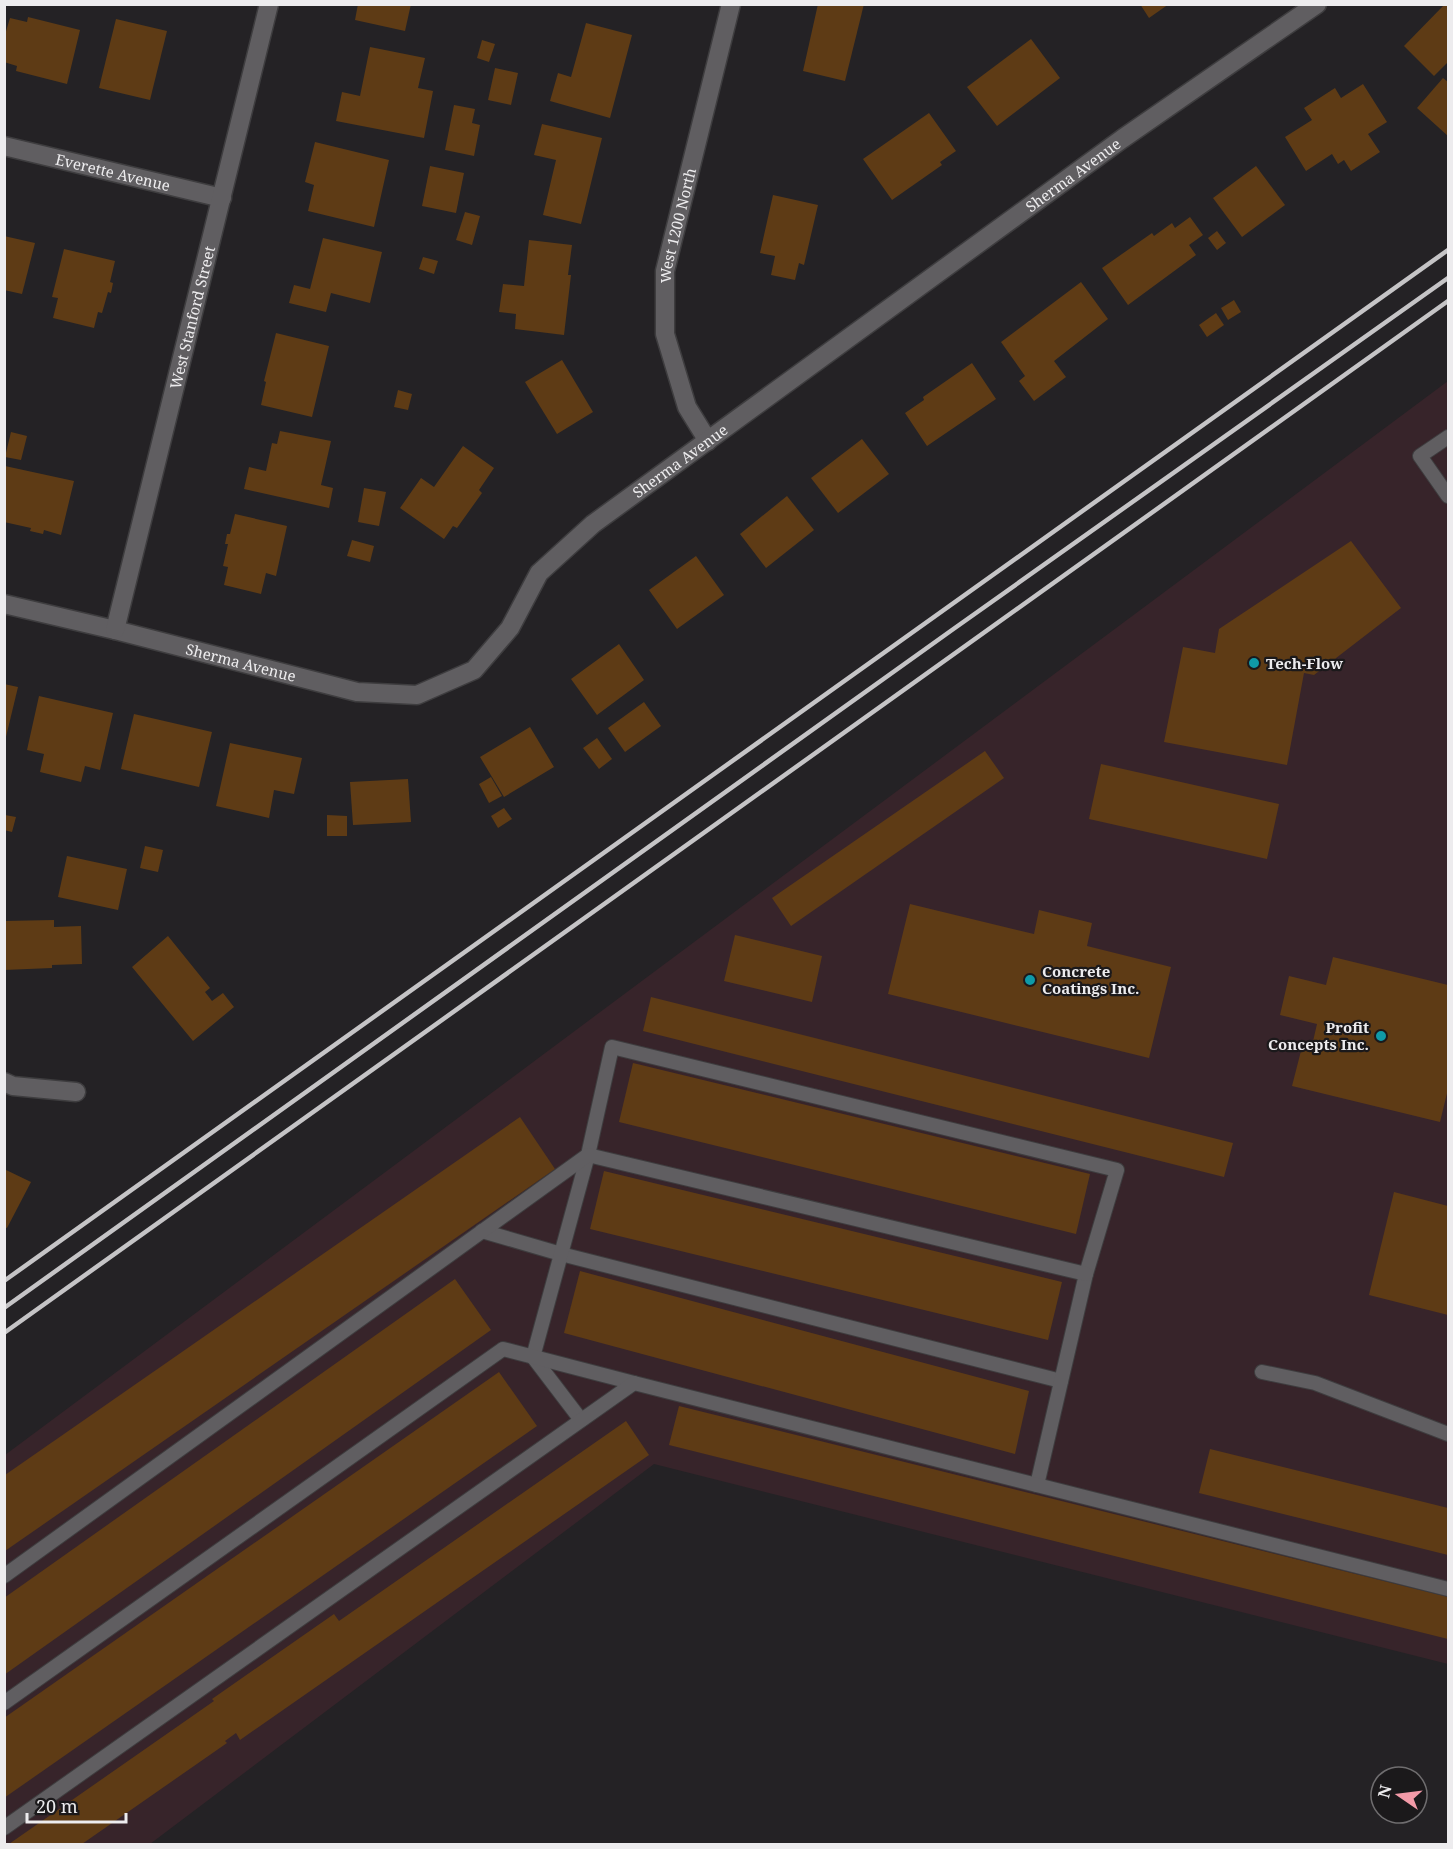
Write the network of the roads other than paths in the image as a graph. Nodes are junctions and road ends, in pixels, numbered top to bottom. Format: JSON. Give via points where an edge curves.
{"nodes":[{"id":1,"x":269,"y":4,"type":"edge"},
{"id":2,"x":731,"y":4,"type":"edge"},
{"id":3,"x":1317,"y":4,"type":"edge"},
{"id":4,"x":4,"y":146,"type":"edge"},
{"id":5,"x":222,"y":198,"type":"junction"},
{"id":6,"x":1449,"y":437,"type":"edge"},
{"id":7,"x":708,"y":441,"type":"junction"},
{"id":8,"x":1449,"y":496,"type":"edge"},
{"id":9,"x":4,"y":604,"type":"edge"},
{"id":10,"x":115,"y":630,"type":"junction"},
{"id":11,"x":4,"y":1082,"type":"edge"},
{"id":12,"x":76,"y":1092,"type":"dead end"},
{"id":13,"x":588,"y":1155,"type":"junction"},
{"id":14,"x":482,"y":1231,"type":"junction"},
{"id":15,"x":561,"y":1254,"type":"junction"},
{"id":16,"x":1086,"y":1274,"type":"junction"},
{"id":17,"x":533,"y":1357,"type":"junction"},
{"id":18,"x":1262,"y":1372,"type":"dead end"},
{"id":19,"x":1061,"y":1381,"type":"junction"},
{"id":20,"x":634,"y":1383,"type":"junction"},
{"id":21,"x":581,"y":1420,"type":"junction"},
{"id":22,"x":1449,"y":1434,"type":"edge"},
{"id":23,"x":1037,"y":1485,"type":"junction"},
{"id":24,"x":4,"y":1576,"type":"edge"},
{"id":25,"x":1449,"y":1588,"type":"edge"},
{"id":26,"x":4,"y":1703,"type":"edge"},
{"id":27,"x":4,"y":1828,"type":"edge"}],
"edges":[{"from":1,"to":5,"type":"street","name":"West Stanford Street"},
{"from":2,"to":7,"type":"street","name":"West 1200 North","via":[[665,271],[665,334],[687,407]]},
{"from":3,"to":7,"type":"street","name":"Sherma Avenue","via":[[1122,139]]},
{"from":4,"to":5,"type":"street","name":"Everette Avenue"},
{"from":5,"to":10,"type":"street","name":"West Stanford Street"},
{"from":6,"to":8,"type":"lane","via":[[1420,456]]},
{"from":7,"to":10,"type":"street","name":"Sherma Avenue","via":[[593,524],[539,573],[510,628],[474,670],[417,695],[357,692]]},
{"from":9,"to":10,"type":"street","name":"Sherma Avenue"},
{"from":11,"to":12,"type":"street"},
{"from":13,"to":14,"type":"lane"},
{"from":13,"to":15,"type":"lane"},
{"from":13,"to":16,"type":"lane"},
{"from":13,"to":16,"type":"lane","via":[[612,1047],[1117,1170]]},
{"from":14,"to":15,"type":"lane"},
{"from":14,"to":24,"type":"lane"},
{"from":15,"to":17,"type":"lane"},
{"from":15,"to":19,"type":"lane"},
{"from":16,"to":19,"type":"lane"},
{"from":17,"to":20,"type":"lane"},
{"from":17,"to":21,"type":"lane"},
{"from":17,"to":26,"type":"lane","via":[[503,1349]]},
{"from":18,"to":22,"type":"lane","via":[[1315,1383]]},
{"from":19,"to":23,"type":"lane"},
{"from":20,"to":21,"type":"lane"},
{"from":20,"to":23,"type":"lane"},
{"from":21,"to":27,"type":"lane"},
{"from":23,"to":25,"type":"lane"}]}
